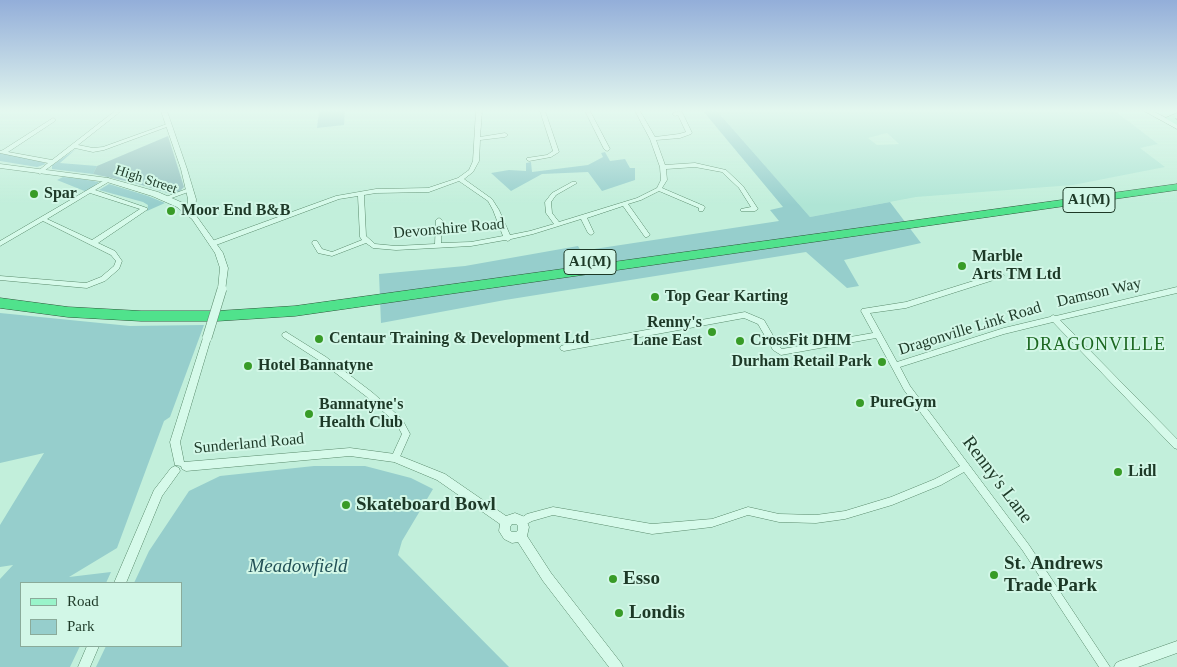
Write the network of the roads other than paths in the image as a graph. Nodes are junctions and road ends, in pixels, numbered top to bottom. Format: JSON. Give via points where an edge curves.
{"nodes":[{"id":1,"x":18,"y":142,"type":"edge"},
{"id":2,"x":78,"y":142,"type":"edge"},
{"id":3,"x":121,"y":142,"type":"edge"},
{"id":4,"x":174,"y":142,"type":"edge"},
{"id":5,"x":477,"y":142,"type":"edge"},
{"id":6,"x":553,"y":142,"type":"edge"},
{"id":7,"x":603,"y":142,"type":"edge"},
{"id":8,"x":654,"y":142,"type":"edge"},
{"id":9,"x":73,"y":146,"type":"junction"},
{"id":10,"x":606,"y":149,"type":"dead end"},
{"id":11,"x":2,"y":152,"type":"edge"},
{"id":12,"x":529,"y":159,"type":"dead end"},
{"id":13,"x":52,"y":162,"type":"junction"},
{"id":14,"x":0,"y":166,"type":"edge"},
{"id":15,"x":663,"y":167,"type":"junction"},
{"id":16,"x":40,"y":172,"type":"junction"},
{"id":17,"x":460,"y":179,"type":"junction"},
{"id":18,"x":1177,"y":179,"type":"edge"},
{"id":19,"x":108,"y":180,"type":"junction"},
{"id":20,"x":572,"y":186,"type":"dead end"},
{"id":21,"x":1177,"y":187,"type":"edge"},
{"id":22,"x":659,"y":189,"type":"junction"},
{"id":23,"x":189,"y":190,"type":"junction"},
{"id":24,"x":90,"y":191,"type":"junction"},
{"id":25,"x":361,"y":193,"type":"junction"},
{"id":26,"x":166,"y":198,"type":"junction"},
{"id":27,"x":624,"y":204,"type":"junction"},
{"id":28,"x":701,"y":210,"type":"dead end"},
{"id":29,"x":744,"y":210,"type":"dead end"},
{"id":30,"x":192,"y":214,"type":"junction"},
{"id":31,"x":583,"y":216,"type":"junction"},
{"id":32,"x":43,"y":219,"type":"junction"},
{"id":33,"x":439,"y":220,"type":"dead end"},
{"id":34,"x":557,"y":224,"type":"junction"},
{"id":35,"x":582,"y":234,"type":"dead end"},
{"id":36,"x":0,"y":235,"type":"edge"},
{"id":37,"x":647,"y":235,"type":"dead end"},
{"id":38,"x":12,"y":238,"type":"junction"},
{"id":39,"x":508,"y":239,"type":"junction"},
{"id":40,"x":365,"y":241,"type":"junction"},
{"id":41,"x":93,"y":243,"type":"junction"},
{"id":42,"x":214,"y":243,"type":"junction"},
{"id":43,"x":315,"y":243,"type":"dead end"},
{"id":44,"x":0,"y":244,"type":"edge"},
{"id":45,"x":438,"y":246,"type":"junction"},
{"id":46,"x":1001,"y":276,"type":"dead end"},
{"id":47,"x":0,"y":278,"type":"edge"},
{"id":48,"x":1177,"y":290,"type":"edge"},
{"id":49,"x":0,"y":294,"type":"edge"},
{"id":50,"x":0,"y":303,"type":"edge"},
{"id":51,"x":1053,"y":318,"type":"junction"},
{"id":52,"x":286,"y":335,"type":"dead end"},
{"id":53,"x":877,"y":335,"type":"junction"},
{"id":54,"x":564,"y":348,"type":"dead end"},
{"id":55,"x":894,"y":366,"type":"junction"},
{"id":56,"x":1177,"y":445,"type":"edge"},
{"id":57,"x":395,"y":458,"type":"junction"},
{"id":58,"x":180,"y":466,"type":"junction"},
{"id":59,"x":966,"y":467,"type":"junction"},
{"id":60,"x":523,"y":522,"type":"junction"},
{"id":61,"x":507,"y":523,"type":"junction"},
{"id":62,"x":520,"y":536,"type":"junction"},
{"id":63,"x":120,"y":582,"type":"edge"},
{"id":64,"x":93,"y":647,"type":"edge"},
{"id":65,"x":1177,"y":647,"type":"edge"},
{"id":66,"x":84,"y":667,"type":"edge"},
{"id":67,"x":617,"y":667,"type":"edge"},
{"id":68,"x":1105,"y":667,"type":"edge"},
{"id":69,"x":1121,"y":667,"type":"edge"}],
"edges":[{"from":1,"to":11,"type":"street"},
{"from":2,"to":9,"type":"street"},
{"from":3,"to":9,"type":"street","via":[[93,150]]},
{"from":4,"to":23,"type":"street"},
{"from":5,"to":17,"type":"street","via":[[473,168]]},
{"from":6,"to":12,"type":"street","via":[[556,152]]},
{"from":7,"to":10,"type":"street"},
{"from":8,"to":15,"type":"street"},
{"from":9,"to":13,"type":"street"},
{"from":11,"to":13,"type":"street"},
{"from":13,"to":16,"type":"street"},
{"from":14,"to":16,"type":"street","name":"High Street"},
{"from":15,"to":22,"type":"street","via":[[664,180]]},
{"from":15,"to":29,"type":"street","via":[[695,165],[724,171],[741,187],[755,209]]},
{"from":16,"to":19,"type":"street","name":"High Street"},
{"from":17,"to":25,"type":"street","via":[[429,190]]},
{"from":17,"to":39,"type":"street","via":[[490,200]]},
{"from":18,"to":49,"type":"highway","number":"A1(M)","via":[[297,302],[147,307]]},
{"from":19,"to":24,"type":"street"},
{"from":19,"to":26,"type":"street","name":"High Street"},
{"from":20,"to":34,"type":"street","via":[[554,194],[548,202],[549,213]]},
{"from":21,"to":50,"type":"highway","number":"A1(M)","via":[[295,311],[141,316],[68,312]]},
{"from":22,"to":27,"type":"street","name":"Devonshire Road"},
{"from":22,"to":28,"type":"street","via":[[702,207]]},
{"from":23,"to":26,"type":"street"},
{"from":23,"to":30,"type":"street"},
{"from":24,"to":32,"type":"street"},
{"from":24,"to":41,"type":"street","via":[[144,209]]},
{"from":25,"to":40,"type":"street"},
{"from":25,"to":42,"type":"street","via":[[322,202]]},
{"from":26,"to":30,"type":"street","name":"High Street"},
{"from":27,"to":31,"type":"street","name":"Devonshire Road"},
{"from":27,"to":37,"type":"street"},
{"from":30,"to":42,"type":"street"},
{"from":31,"to":34,"type":"street","name":"Devonshire Road"},
{"from":31,"to":35,"type":"street","via":[[592,232]]},
{"from":32,"to":38,"type":"street"},
{"from":32,"to":41,"type":"street"},
{"from":33,"to":45,"type":"street"},
{"from":34,"to":39,"type":"street","name":"Devonshire Road"},
{"from":36,"to":38,"type":"street"},
{"from":38,"to":44,"type":"street"},
{"from":39,"to":45,"type":"street","name":"Devonshire Road"},
{"from":40,"to":43,"type":"street","via":[[332,254],[320,251]]},
{"from":40,"to":45,"type":"street","name":"Devonshire Road","via":[[382,248]]},
{"from":41,"to":47,"type":"street","via":[[113,253],[118,261],[111,274],[93,284],[38,283]]},
{"from":42,"to":58,"type":"street","bridge":true,"via":[[224,268],[222,289],[175,442]]},
{"from":46,"to":53,"type":"street","name":"Renny's Lane","via":[[906,305],[865,311]]},
{"from":48,"to":51,"type":"street","name":"Damson Way"},
{"from":51,"to":55,"type":"street","name":"Dragonville Link Road"},
{"from":51,"to":56,"type":"street","name":"Damson Way"},
{"from":52,"to":57,"type":"street","via":[[323,359],[399,421],[406,434]]},
{"from":53,"to":54,"type":"street","via":[[781,352],[761,322],[745,315]]},
{"from":53,"to":55,"type":"street","name":"Renny's Lane"},
{"from":55,"to":59,"type":"street","name":"Renny's Lane"},
{"from":57,"to":58,"type":"street","name":"Sunderland Road","via":[[350,452]]},
{"from":57,"to":61,"type":"street","name":"Sunderland Road","via":[[441,477]]},
{"from":58,"to":63,"type":"street","via":[[158,492]]},
{"from":59,"to":60,"type":"street","via":[[892,501],[845,515],[816,519],[779,518],[748,511],[712,523],[652,529],[553,511]]},
{"from":59,"to":68,"type":"street","name":"Renny's Lane","via":[[1026,548]]},
{"from":60,"to":61,"type":"street","via":[[513,519]]},
{"from":60,"to":62,"type":"street"},
{"from":61,"to":62,"type":"street","via":[[504,530],[508,536]]},
{"from":62,"to":67,"type":"street"},
{"from":64,"to":66,"type":"street"},
{"from":65,"to":69,"type":"street"}]}
